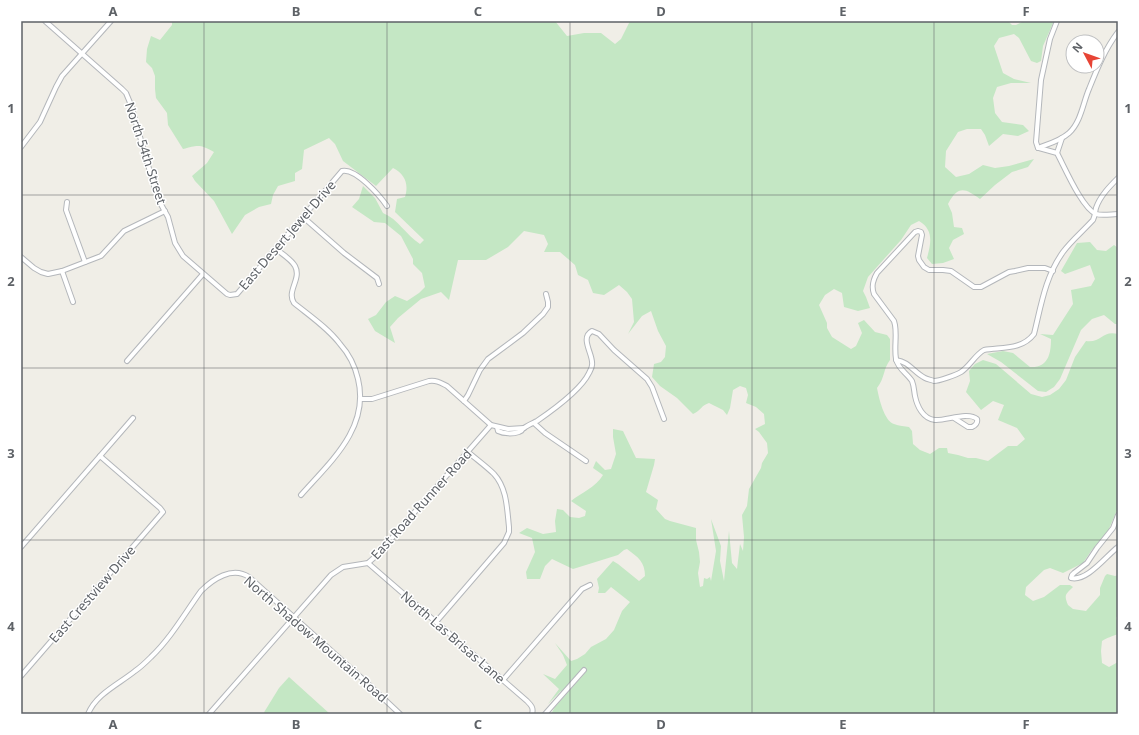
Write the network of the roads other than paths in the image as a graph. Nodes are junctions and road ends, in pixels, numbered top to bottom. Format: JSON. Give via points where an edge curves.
{"nodes":[{"id":1,"x":45,"y":21,"type":"edge"},
{"id":2,"x":111,"y":21,"type":"edge"},
{"id":3,"x":1057,"y":21,"type":"edge"},
{"id":4,"x":1118,"y":32,"type":"edge"},
{"id":5,"x":82,"y":53,"type":"junction"},
{"id":6,"x":1062,"y":138,"type":"junction"},
{"id":7,"x":21,"y":147,"type":"edge"},
{"id":8,"x":1038,"y":148,"type":"junction"},
{"id":9,"x":1057,"y":154,"type":"junction"},
{"id":10,"x":1118,"y":178,"type":"edge"},
{"id":11,"x":66,"y":202,"type":"dead end"},
{"id":12,"x":387,"y":206,"type":"dead end"},
{"id":13,"x":164,"y":211,"type":"junction"},
{"id":14,"x":1095,"y":214,"type":"junction"},
{"id":15,"x":1118,"y":214,"type":"edge"},
{"id":16,"x":304,"y":217,"type":"junction"},
{"id":17,"x":276,"y":249,"type":"junction"},
{"id":18,"x":21,"y":257,"type":"edge"},
{"id":19,"x":85,"y":262,"type":"junction"},
{"id":20,"x":62,"y":271,"type":"junction"},
{"id":21,"x":1053,"y":271,"type":"junction"},
{"id":22,"x":203,"y":274,"type":"junction"},
{"id":23,"x":379,"y":284,"type":"dead end"},
{"id":24,"x":546,"y":294,"type":"dead end"},
{"id":25,"x":230,"y":295,"type":"joint"},
{"id":26,"x":73,"y":302,"type":"dead end"},
{"id":27,"x":896,"y":360,"type":"junction"},
{"id":28,"x":127,"y":361,"type":"dead end"},
{"id":29,"x":361,"y":399,"type":"junction"},
{"id":30,"x":464,"y":401,"type":"junction"},
{"id":31,"x":133,"y":418,"type":"dead end"},
{"id":32,"x":954,"y":418,"type":"junction"},
{"id":33,"x":664,"y":419,"type":"dead end"},
{"id":34,"x":534,"y":423,"type":"junction"},
{"id":35,"x":491,"y":425,"type":"junction"},
{"id":36,"x":468,"y":452,"type":"junction"},
{"id":37,"x":100,"y":456,"type":"junction"},
{"id":38,"x":586,"y":461,"type":"dead end"},
{"id":39,"x":301,"y":495,"type":"dead end"},
{"id":40,"x":1118,"y":515,"type":"edge"},
{"id":41,"x":21,"y":547,"type":"edge"},
{"id":42,"x":1118,"y":547,"type":"edge"},
{"id":43,"x":368,"y":563,"type":"junction"},
{"id":44,"x":590,"y":585,"type":"dead end"},
{"id":45,"x":294,"y":617,"type":"junction"},
{"id":46,"x":436,"y":622,"type":"junction"},
{"id":47,"x":584,"y":670,"type":"dead end"},
{"id":48,"x":21,"y":676,"type":"edge"},
{"id":49,"x":503,"y":680,"type":"junction"},
{"id":50,"x":88,"y":714,"type":"edge"},
{"id":51,"x":209,"y":714,"type":"edge"},
{"id":52,"x":400,"y":714,"type":"edge"},
{"id":53,"x":532,"y":714,"type":"edge"},
{"id":54,"x":545,"y":714,"type":"edge"}],
"edges":[{"from":1,"to":5,"type":"street","name":"North 54th Street"},
{"from":2,"to":5,"type":"street"},
{"from":3,"to":8,"type":"street","via":[[1050,39],[1041,80],[1036,142]]},
{"from":4,"to":6,"type":"street","via":[[1105,52],[1075,126]]},
{"from":5,"to":7,"type":"street","via":[[62,76],[40,122]]},
{"from":5,"to":13,"type":"street","name":"North 54th Street","via":[[126,93],[158,199]]},
{"from":6,"to":8,"type":"street"},
{"from":6,"to":9,"type":"street"},
{"from":8,"to":9,"type":"street"},
{"from":9,"to":14,"type":"street","via":[[1082,200]]},
{"from":10,"to":14,"type":"street","via":[[1104,195]]},
{"from":11,"to":19,"type":"street","via":[[66,210]]},
{"from":12,"to":16,"type":"street","name":"East Desert Jewel Drive","via":[[372,189],[347,170],[342,171]]},
{"from":13,"to":19,"type":"street","via":[[124,231],[101,256]]},
{"from":13,"to":22,"type":"street","name":"North 54th Street","via":[[178,249]]},
{"from":14,"to":15,"type":"street"},
{"from":14,"to":21,"type":"street","via":[[1093,220],[1064,252]]},
{"from":16,"to":17,"type":"street","name":"East Desert Jewel Drive"},
{"from":16,"to":23,"type":"street","via":[[377,278]]},
{"from":17,"to":25,"type":"street","name":"East Desert Jewel Drive","via":[[237,294]]},
{"from":17,"to":29,"type":"street","via":[[295,266],[297,274],[291,294],[294,303],[335,337],[346,351],[357,374]]},
{"from":18,"to":20,"type":"street","via":[[41,272],[48,274]]},
{"from":19,"to":20,"type":"street"},
{"from":20,"to":26,"type":"street"},
{"from":21,"to":27,"type":"street","via":[[1046,285],[1034,334],[1030,340],[1017,346],[984,350],[960,372],[933,381],[903,361]]},
{"from":21,"to":27,"type":"street","via":[[1044,268],[1016,270],[981,287],[974,287],[951,271],[929,270],[924,267],[918,256],[922,235],[921,232],[915,232],[878,273],[872,284],[874,294],[896,325]]},
{"from":22,"to":25,"type":"street","name":"North 54th Street"},
{"from":22,"to":28,"type":"street"},
{"from":24,"to":30,"type":"street","via":[[548,308],[523,333],[488,359]]},
{"from":27,"to":32,"type":"street","via":[[898,366],[912,381],[922,414],[936,420]]},
{"from":29,"to":30,"type":"street","via":[[372,399],[434,380],[447,386]]},
{"from":29,"to":39,"type":"street","via":[[356,424],[347,440]]},
{"from":30,"to":35,"type":"street"},
{"from":31,"to":37,"type":"street"},
{"from":32,"to":32,"type":"street","via":[[972,427],[978,422],[972,415]]},
{"from":33,"to":34,"type":"street","via":[[647,379],[592,331],[587,336],[592,365],[587,377],[576,391]]},
{"from":34,"to":35,"type":"street","via":[[518,432],[506,433]]},
{"from":34,"to":38,"type":"street"},
{"from":35,"to":36,"type":"street","name":"East Road Runner Road"},
{"from":36,"to":43,"type":"street","name":"East Road Runner Road","via":[[377,556]]},
{"from":36,"to":46,"type":"street","via":[[494,474],[500,483],[509,532],[504,543]]},
{"from":37,"to":41,"type":"street"},
{"from":37,"to":48,"type":"street","name":"East Crestview Drive","via":[[163,512]]},
{"from":40,"to":42,"type":"street","via":[[1113,528],[1071,578],[1084,576]]},
{"from":43,"to":45,"type":"street","name":"East Road Runner Road","via":[[336,571]]},
{"from":43,"to":46,"type":"street","name":"North Las Brisas Lane"},
{"from":44,"to":49,"type":"street","via":[[582,589]]},
{"from":45,"to":50,"type":"street","name":"North Shadow Mountain Road","via":[[246,575],[229,573],[214,580],[201,591],[156,652],[135,672],[110,689],[95,703]]},
{"from":45,"to":51,"type":"street","name":"East Road Runner Road"},
{"from":45,"to":52,"type":"street","name":"North Shadow Mountain Road"},
{"from":46,"to":49,"type":"street","name":"North Las Brisas Lane"},
{"from":47,"to":54,"type":"street"},
{"from":49,"to":53,"type":"street","name":"North Las Brisas Lane","via":[[532,705]]}]}
